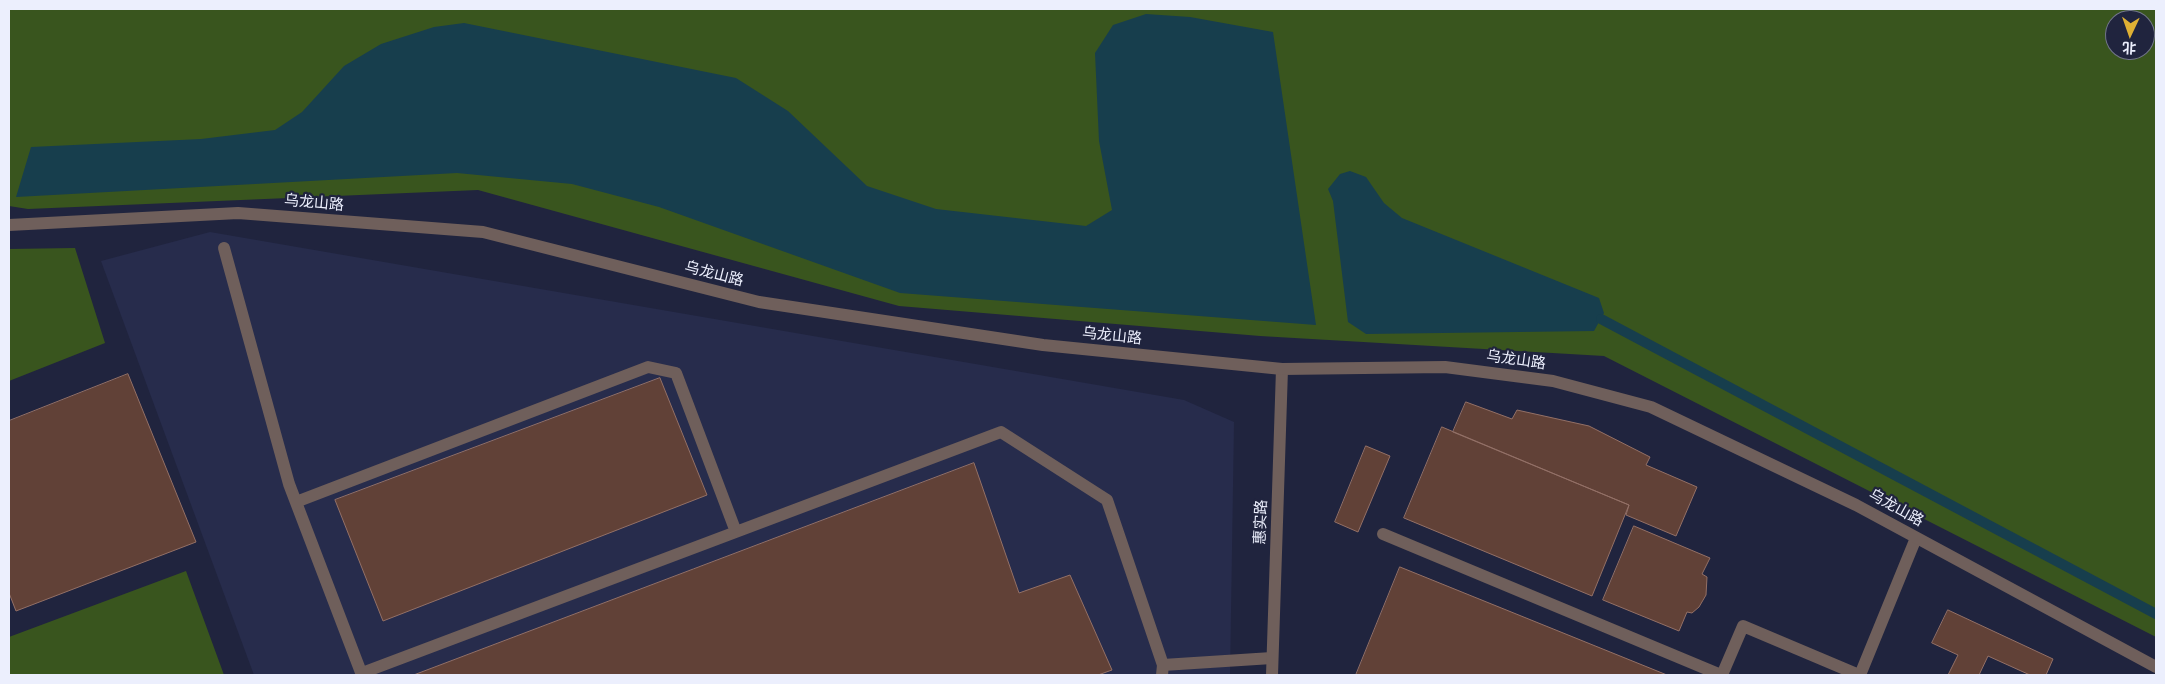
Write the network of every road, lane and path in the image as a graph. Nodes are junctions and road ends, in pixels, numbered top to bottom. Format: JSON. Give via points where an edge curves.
{"nodes":[{"id":1,"x":9,"y":225,"type":"edge"},
{"id":2,"x":224,"y":248,"type":"dead end"},
{"id":3,"x":1282,"y":369,"type":"junction"},
{"id":4,"x":296,"y":502,"type":"junction"},
{"id":5,"x":736,"y":532,"type":"junction"},
{"id":6,"x":1383,"y":534,"type":"dead end"},
{"id":7,"x":1916,"y":538,"type":"junction"},
{"id":8,"x":1272,"y":658,"type":"junction"},
{"id":9,"x":2156,"y":667,"type":"edge"},
{"id":10,"x":1162,"y":670,"type":"edge"},
{"id":11,"x":362,"y":674,"type":"edge"},
{"id":12,"x":1272,"y":675,"type":"edge"},
{"id":13,"x":1721,"y":675,"type":"edge"},
{"id":14,"x":1859,"y":675,"type":"edge"}],
"edges":[{"from":1,"to":3,"type":"street","name":"乌龙山路","via":[[238,213],[483,232],[759,302],[1044,346]]},
{"from":2,"to":4,"type":"street","via":[[288,484]]},
{"from":3,"to":7,"type":"street","name":"乌龙山路","via":[[1445,366],[1562,383],[1651,407],[1856,505]]},
{"from":3,"to":8,"type":"street","name":"惠实路"},
{"from":4,"to":5,"type":"street","via":[[648,367],[676,373]]},
{"from":4,"to":11,"type":"street"},
{"from":5,"to":10,"type":"street","via":[[1000,432],[1107,500]]},
{"from":5,"to":11,"type":"street"},
{"from":6,"to":13,"type":"street"},
{"from":7,"to":9,"type":"street","name":"乌龙山路"},
{"from":7,"to":14,"type":"street"},
{"from":8,"to":10,"type":"street"},
{"from":8,"to":12,"type":"street","name":"惠实路"},
{"from":13,"to":14,"type":"street","via":[[1743,626]]}]}
